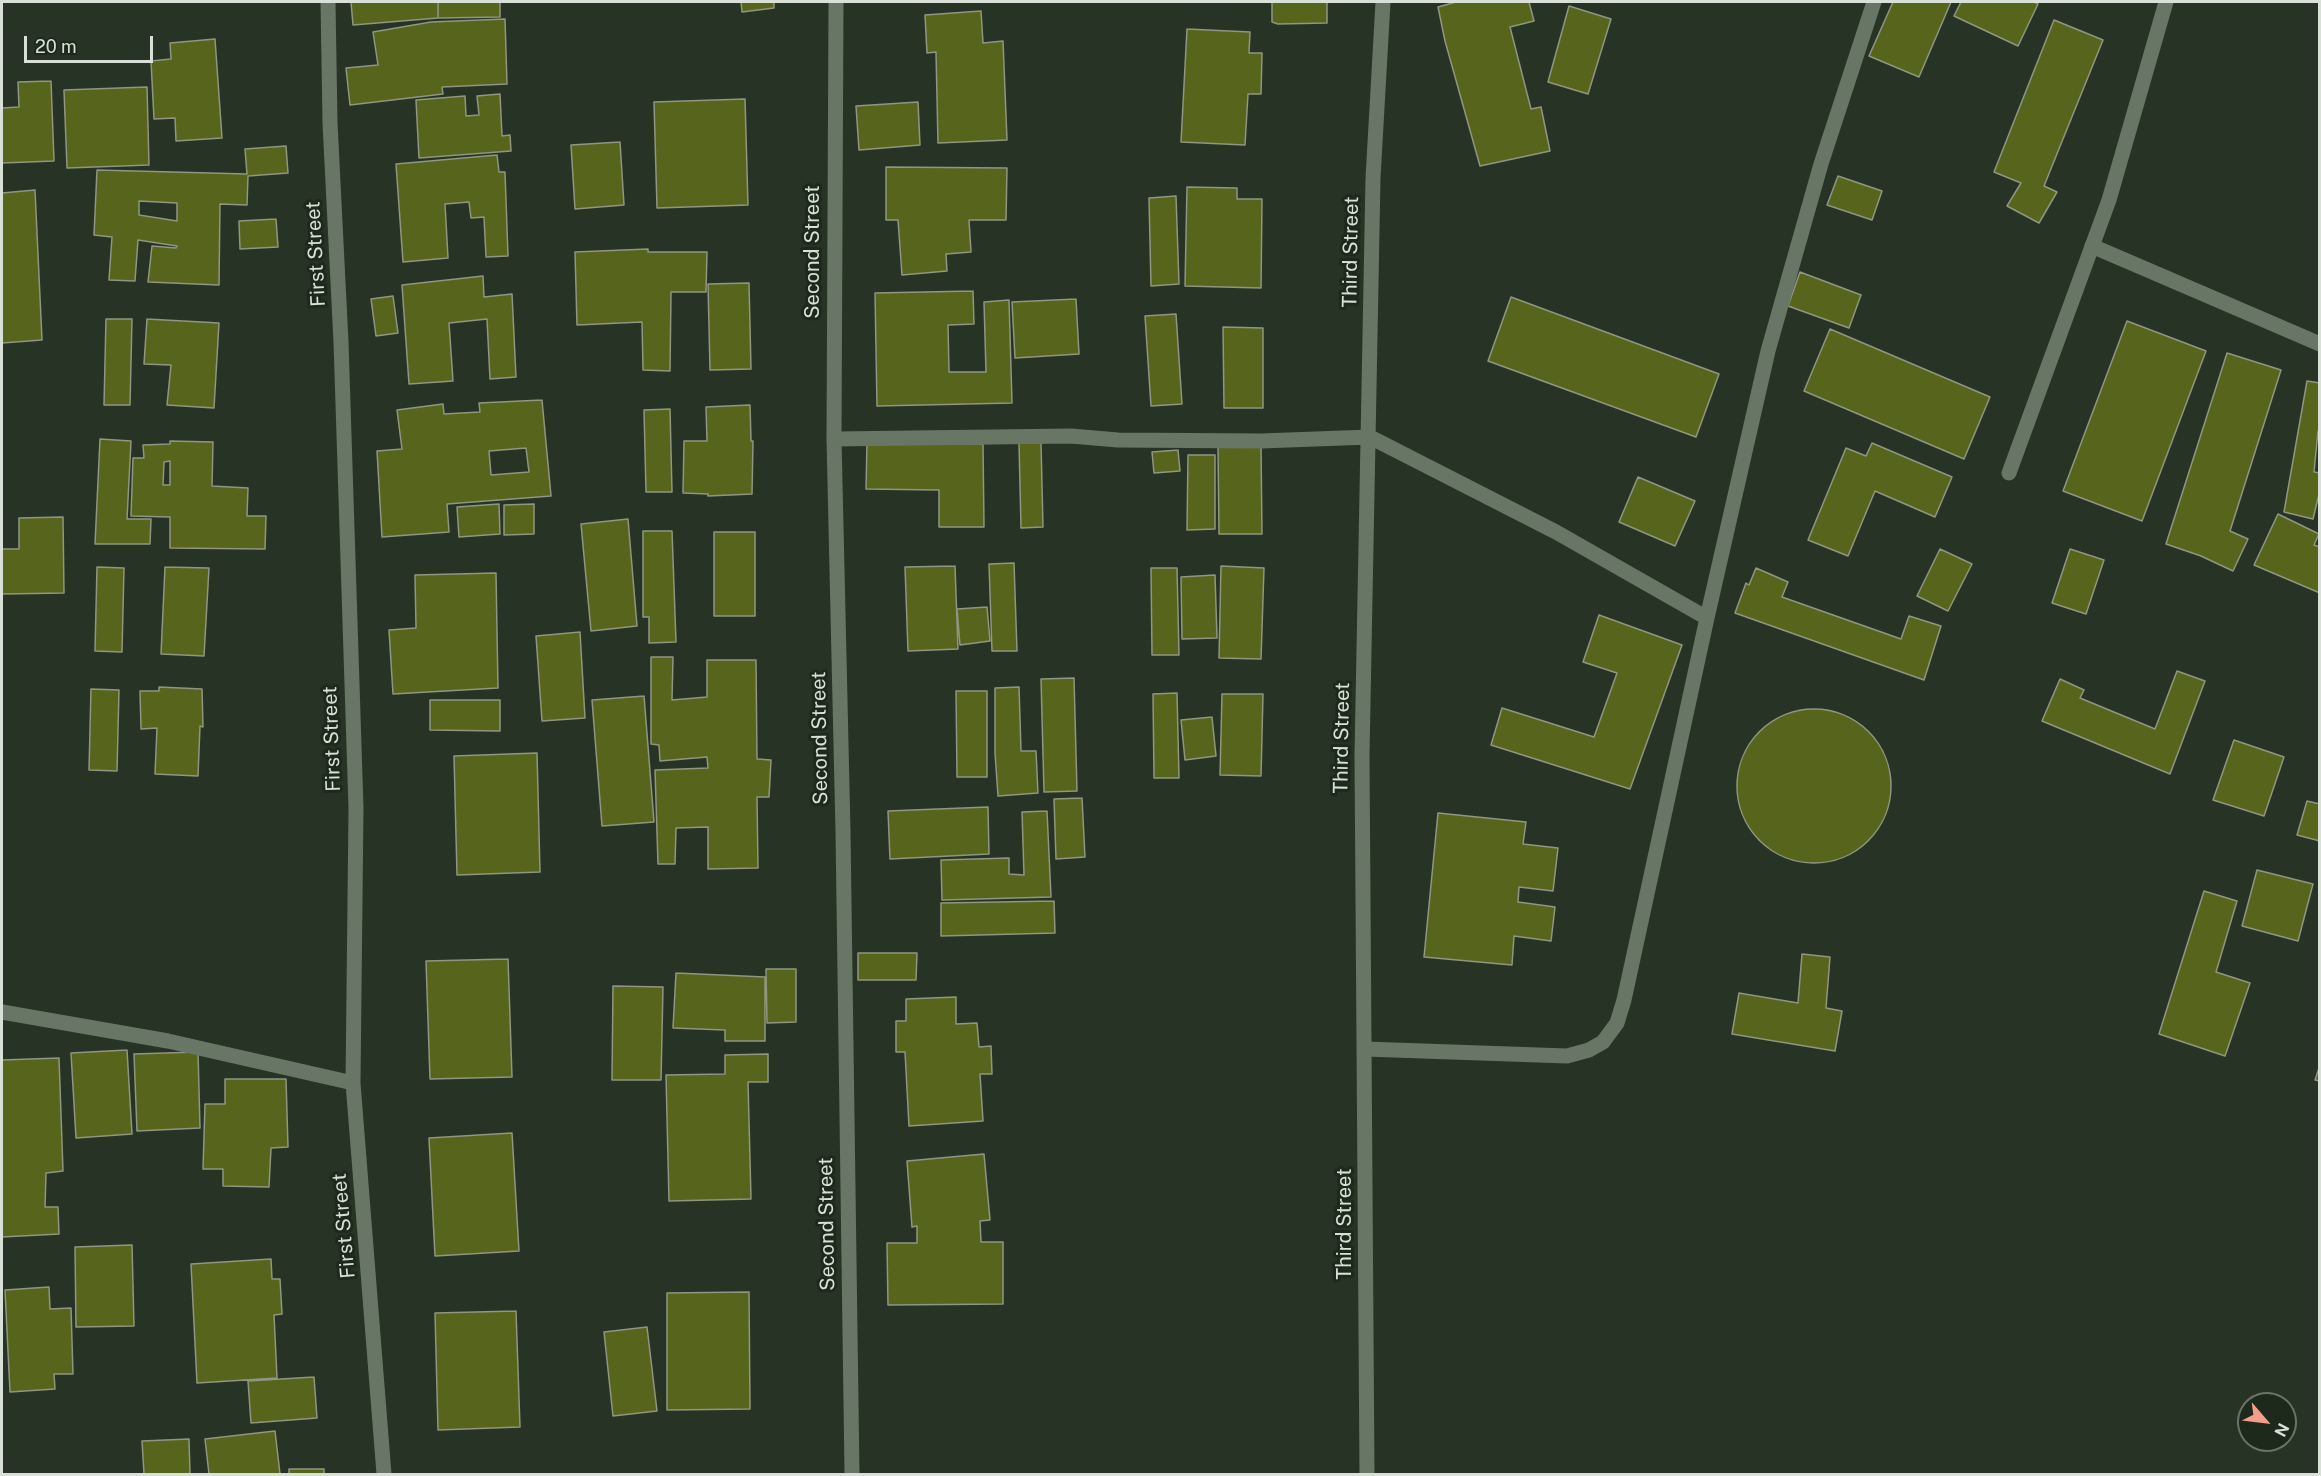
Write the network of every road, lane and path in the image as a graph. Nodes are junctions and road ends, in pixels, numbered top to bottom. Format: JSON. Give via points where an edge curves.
{"nodes":[{"id":1,"x":328,"y":2,"type":"edge"},
{"id":2,"x":836,"y":2,"type":"edge"},
{"id":3,"x":1383,"y":2,"type":"edge"},
{"id":4,"x":1874,"y":2,"type":"edge"},
{"id":5,"x":2166,"y":2,"type":"edge"},
{"id":6,"x":2092,"y":246,"type":"junction"},
{"id":7,"x":2319,"y":344,"type":"edge"},
{"id":8,"x":1370,"y":437,"type":"junction"},
{"id":9,"x":834,"y":439,"type":"junction"},
{"id":10,"x":2009,"y":473,"type":"dead end"},
{"id":11,"x":1707,"y":618,"type":"junction"},
{"id":12,"x":2,"y":1012,"type":"edge"},
{"id":13,"x":1365,"y":1049,"type":"junction"},
{"id":14,"x":353,"y":1083,"type":"junction"},
{"id":15,"x":384,"y":1474,"type":"edge"},
{"id":16,"x":852,"y":1474,"type":"edge"},
{"id":17,"x":1367,"y":1474,"type":"edge"}],
"edges":[{"from":1,"to":14,"type":"street","name":"First Street","via":[[356,808]]},
{"from":2,"to":9,"type":"street","name":"Second Street"},
{"from":3,"to":8,"type":"street","name":"Third Street","via":[[1373,178]]},
{"from":4,"to":11,"type":"street","via":[[1821,164],[1768,351]]},
{"from":5,"to":6,"type":"street"},
{"from":6,"to":7,"type":"street"},
{"from":6,"to":10,"type":"street"},
{"from":8,"to":9,"type":"street","via":[[1261,441],[1071,436]]},
{"from":8,"to":11,"type":"street","via":[[1556,532]]},
{"from":8,"to":13,"type":"street","name":"Third Street","via":[[1362,755]]},
{"from":9,"to":16,"type":"street","name":"Second Street"},
{"from":11,"to":13,"type":"street","via":[[1624,1000],[1617,1023],[1603,1042],[1567,1056]]},
{"from":12,"to":14,"type":"street","via":[[168,1041]]},
{"from":13,"to":17,"type":"street","name":"Third Street"},
{"from":14,"to":15,"type":"street","name":"First Street"}]}
